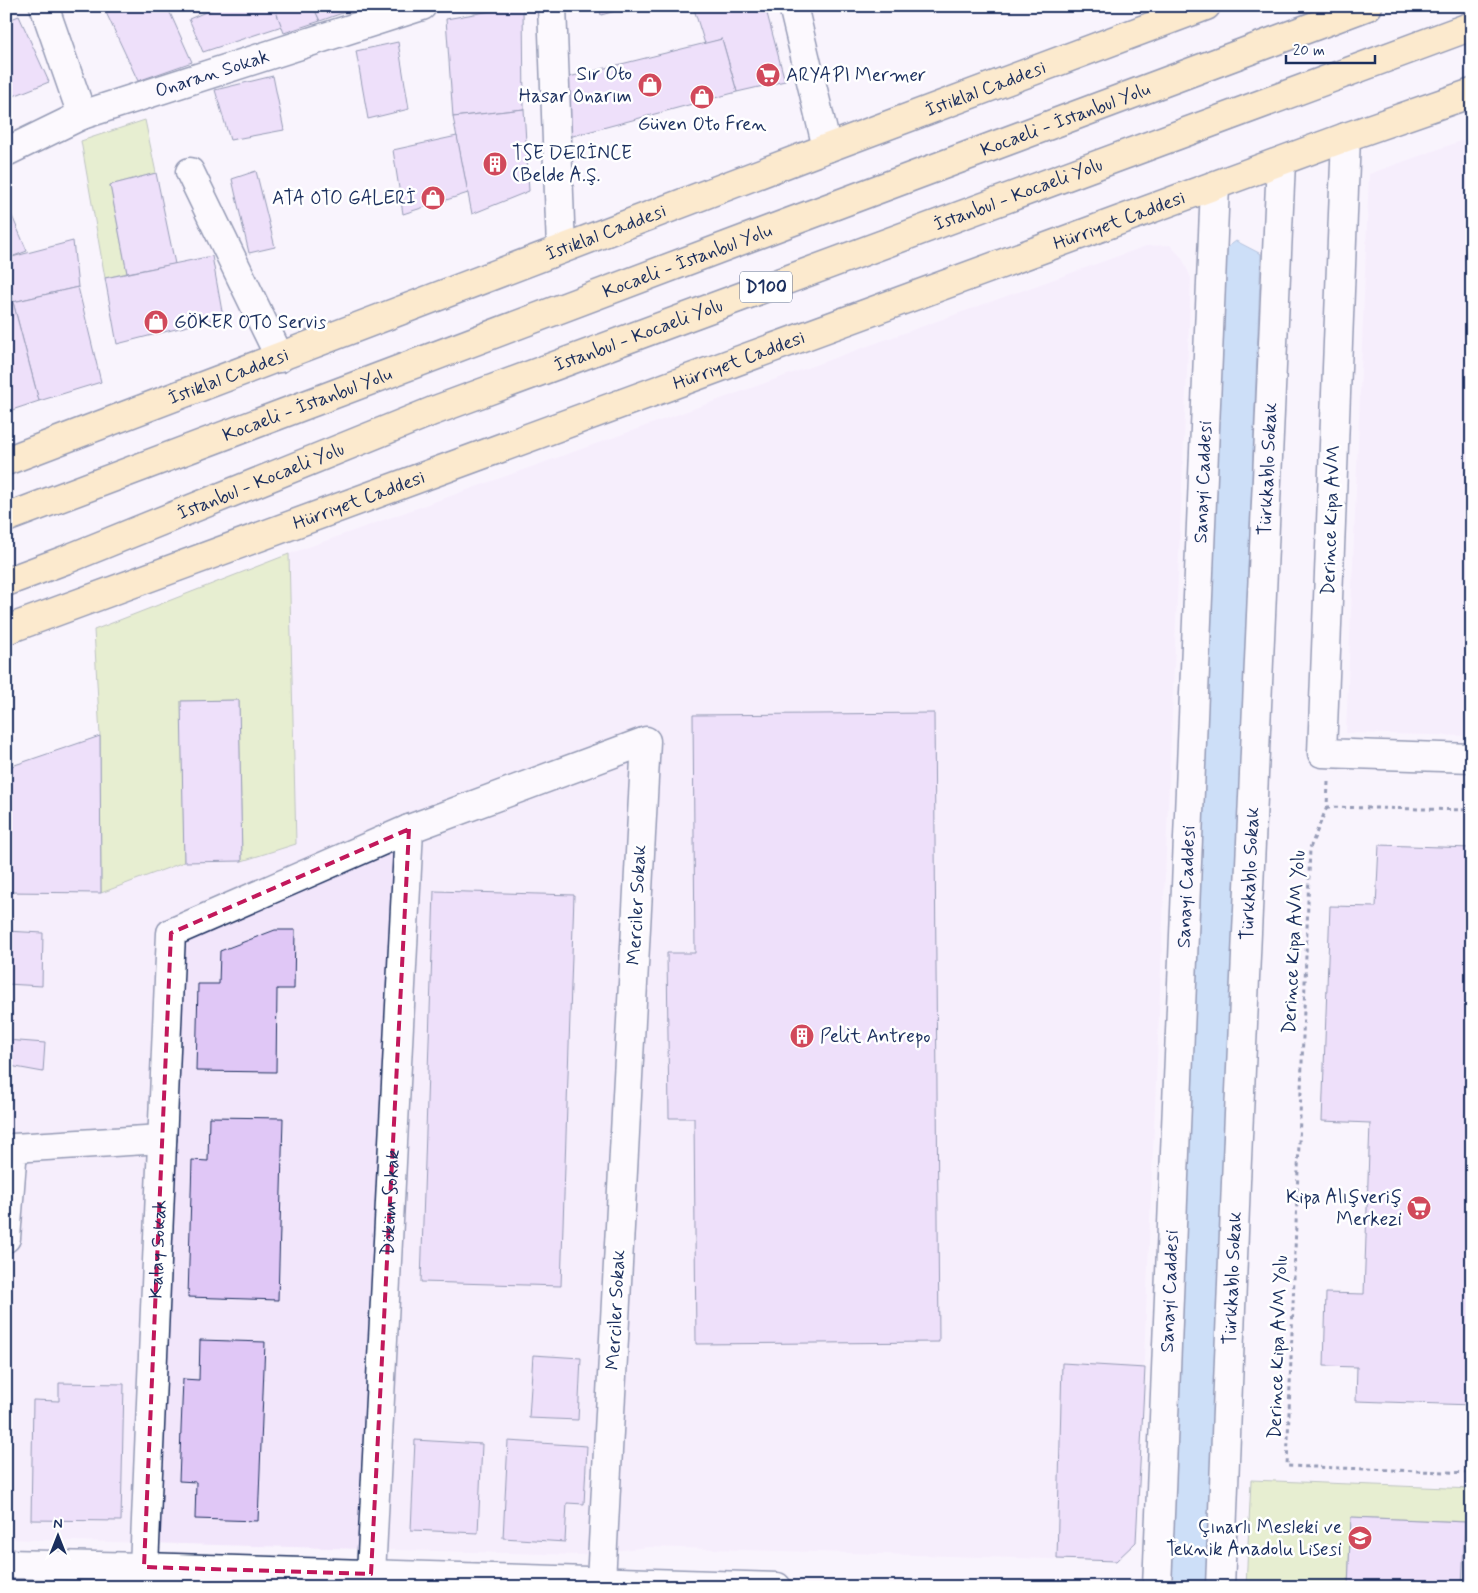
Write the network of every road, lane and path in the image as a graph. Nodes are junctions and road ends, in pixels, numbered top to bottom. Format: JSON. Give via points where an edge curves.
{"nodes":[{"id":1,"x":44,"y":6,"type":"edge"},
{"id":2,"x":422,"y":6,"type":"edge"},
{"id":3,"x":552,"y":6,"type":"edge"},
{"id":4,"x":793,"y":6,"type":"edge"},
{"id":5,"x":1206,"y":6,"type":"edge"},
{"id":6,"x":1368,"y":6,"type":"edge"},
{"id":7,"x":1472,"y":26,"type":"edge"},
{"id":8,"x":1472,"y":93,"type":"edge"},
{"id":9,"x":82,"y":115,"type":"junction"},
{"id":10,"x":1346,"y":138,"type":"junction"},
{"id":11,"x":827,"y":148,"type":"junction"},
{"id":12,"x":6,"y":152,"type":"edge"},
{"id":13,"x":1281,"y":162,"type":"junction"},
{"id":14,"x":190,"y":172,"type":"dead end"},
{"id":15,"x":1215,"y":186,"type":"junction"},
{"id":16,"x":561,"y":249,"type":"junction"},
{"id":17,"x":280,"y":358,"type":"junction"},
{"id":18,"x":6,"y":461,"type":"edge"},
{"id":19,"x":38,"y":506,"type":"junction"},
{"id":20,"x":6,"y":510,"type":"edge"},
{"id":21,"x":6,"y":518,"type":"edge"},
{"id":22,"x":6,"y":582,"type":"edge"},
{"id":23,"x":6,"y":630,"type":"edge"},
{"id":24,"x":1472,"y":758,"type":"edge"},
{"id":25,"x":1327,"y":807,"type":"dead end"},
{"id":26,"x":409,"y":829,"type":"junction"},
{"id":27,"x":170,"y":933,"type":"joint"},
{"id":28,"x":162,"y":1139,"type":"junction"},
{"id":29,"x":6,"y":1238,"type":"edge"},
{"id":30,"x":1472,"y":1473,"type":"edge"},
{"id":31,"x":6,"y":1564,"type":"edge"},
{"id":32,"x":144,"y":1567,"type":"junction"},
{"id":33,"x":370,"y":1574,"type":"junction"},
{"id":34,"x":601,"y":1581,"type":"junction"},
{"id":35,"x":776,"y":1587,"type":"edge"},
{"id":36,"x":1157,"y":1587,"type":"edge"},
{"id":37,"x":1220,"y":1587,"type":"edge"}],
"edges":[{"from":1,"to":9,"type":"street"},
{"from":2,"to":9,"type":"street","name":"Onaran Sokak"},
{"from":3,"to":16,"type":"street"},
{"from":4,"to":11,"type":"street"},
{"from":5,"to":11,"type":"main road","name":"İstiklal Caddesi"},
{"from":6,"to":19,"type":"main road","name":"Kocaeli - İstanbul Yolu"},
{"from":7,"to":22,"type":"main road","name":"İstanbul - Kocaeli Yolu","number":"D100","via":[[433,411]]},
{"from":8,"to":10,"type":"main road","name":"Hürriyet Caddesi"},
{"from":9,"to":12,"type":"street","name":"Onaran Sokak"},
{"from":10,"to":13,"type":"main road","name":"Hürriyet Caddesi"},
{"from":10,"to":24,"type":"street","name":"Derince Kipa AVM","via":[[1322,753]]},
{"from":11,"to":16,"type":"main road","name":"İstiklal Caddesi"},
{"from":13,"to":15,"type":"main road","name":"Hürriyet Caddesi"},
{"from":13,"to":37,"type":"street","name":"Türkkablo Sokak"},
{"from":14,"to":17,"type":"street"},
{"from":15,"to":23,"type":"main road","name":"Hürriyet Caddesi"},
{"from":15,"to":36,"type":"street","name":"Sanayi Caddesi"},
{"from":16,"to":17,"type":"main road","name":"İstiklal Caddesi"},
{"from":17,"to":18,"type":"main road","name":"İstiklal Caddesi"},
{"from":19,"to":20,"type":"main road"},
{"from":19,"to":21,"type":"main road","name":"Kocaeli - İstanbul Yolu"},
{"from":25,"to":30,"type":"path","name":"Derince Kipa AVM Yolu","via":[[1310,848],[1287,1466]]},
{"from":26,"to":27,"type":"street","name":"Merciler Sokak"},
{"from":26,"to":33,"type":"street","name":"Döküm Sokak"},
{"from":26,"to":34,"type":"street","name":"Merciler Sokak","via":[[646,741]]},
{"from":27,"to":28,"type":"street","name":"Kalay Sokak"},
{"from":28,"to":29,"type":"street","via":[[12,1148]]},
{"from":28,"to":32,"type":"street","name":"Kalay Sokak"},
{"from":31,"to":32,"type":"street"},
{"from":32,"to":33,"type":"street"},
{"from":33,"to":34,"type":"street"},
{"from":34,"to":35,"type":"street"}]}
